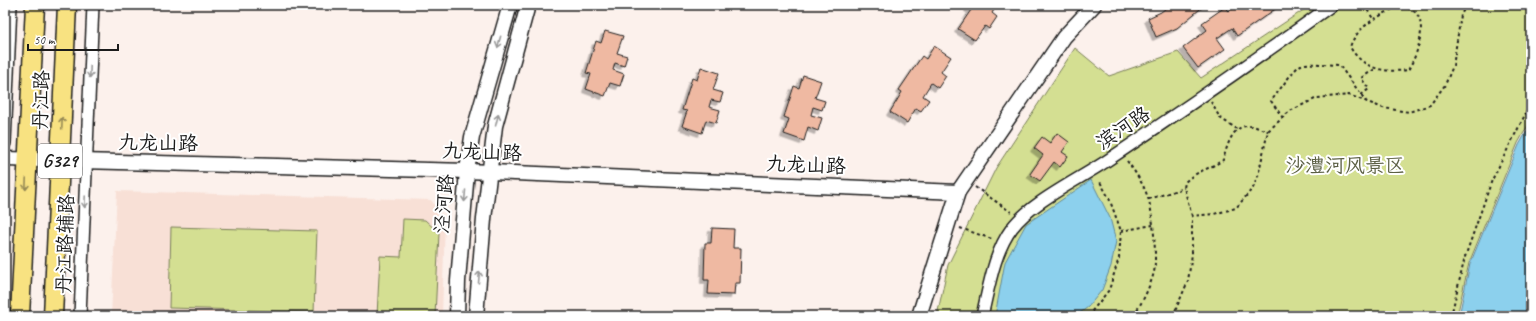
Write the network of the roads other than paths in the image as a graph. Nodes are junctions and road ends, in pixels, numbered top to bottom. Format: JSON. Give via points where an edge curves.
{"nodes":[{"id":1,"x":11,"y":5,"type":"edge"},
{"id":2,"x":35,"y":5,"type":"edge"},
{"id":3,"x":67,"y":5,"type":"edge"},
{"id":4,"x":93,"y":5,"type":"edge"},
{"id":5,"x":510,"y":5,"type":"edge"},
{"id":6,"x":528,"y":5,"type":"edge"},
{"id":7,"x":1094,"y":5,"type":"edge"},
{"id":8,"x":1332,"y":5,"type":"edge"},
{"id":9,"x":5,"y":143,"type":"edge"},
{"id":10,"x":5,"y":159,"type":"edge"},
{"id":11,"x":26,"y":160,"type":"junction"},
{"id":12,"x":60,"y":161,"type":"junction"},
{"id":13,"x":87,"y":161,"type":"junction"},
{"id":14,"x":467,"y":171,"type":"junction"},
{"id":15,"x":490,"y":172,"type":"junction"},
{"id":16,"x":962,"y":186,"type":"junction"},
{"id":17,"x":20,"y":316,"type":"edge"},
{"id":18,"x":53,"y":316,"type":"edge"},
{"id":19,"x":80,"y":316,"type":"edge"},
{"id":20,"x":457,"y":316,"type":"edge"},
{"id":21,"x":476,"y":316,"type":"edge"},
{"id":22,"x":919,"y":316,"type":"edge"},
{"id":23,"x":982,"y":316,"type":"edge"}],
"edges":[{"from":1,"to":9,"type":"street"},
{"from":2,"to":11,"type":"highway","name":"丹江路","number":"G329"},
{"from":12,"to":3,"type":"highway","name":"丹江路","number":"G329","one_way":true},
{"from":4,"to":13,"type":"street","name":"丹江路辅路","one_way":true},
{"from":5,"to":14,"type":"street","name":"泾河路","one_way":true,"via":[[472,137]]},
{"from":15,"to":6,"type":"street","name":"泾河路","one_way":true,"via":[[495,126]]},
{"from":7,"to":16,"type":"street","via":[[1064,36]]},
{"from":8,"to":23,"type":"street","name":"滨河路","via":[[1207,94],[1027,211],[1012,228],[1004,243],[989,284]]},
{"from":10,"to":11,"type":"street","name":"九龙山路"},
{"from":11,"to":12,"type":"street","name":"九龙山路"},
{"from":11,"to":17,"type":"highway","name":"丹江路","number":"G329","one_way":true},
{"from":12,"to":13,"type":"street","name":"九龙山路"},
{"from":12,"to":18,"type":"highway","name":"丹江路","number":"G329"},
{"from":13,"to":14,"type":"street","name":"九龙山路"},
{"from":13,"to":19,"type":"street","name":"丹江路辅路","one_way":true},
{"from":14,"to":15,"type":"street","name":"九龙山路"},
{"from":14,"to":20,"type":"street","name":"泾河路","one_way":true},
{"from":15,"to":16,"type":"street","name":"九龙山路"},
{"from":21,"to":15,"type":"street","name":"泾河路","one_way":true},
{"from":16,"to":22,"type":"street"}]}
